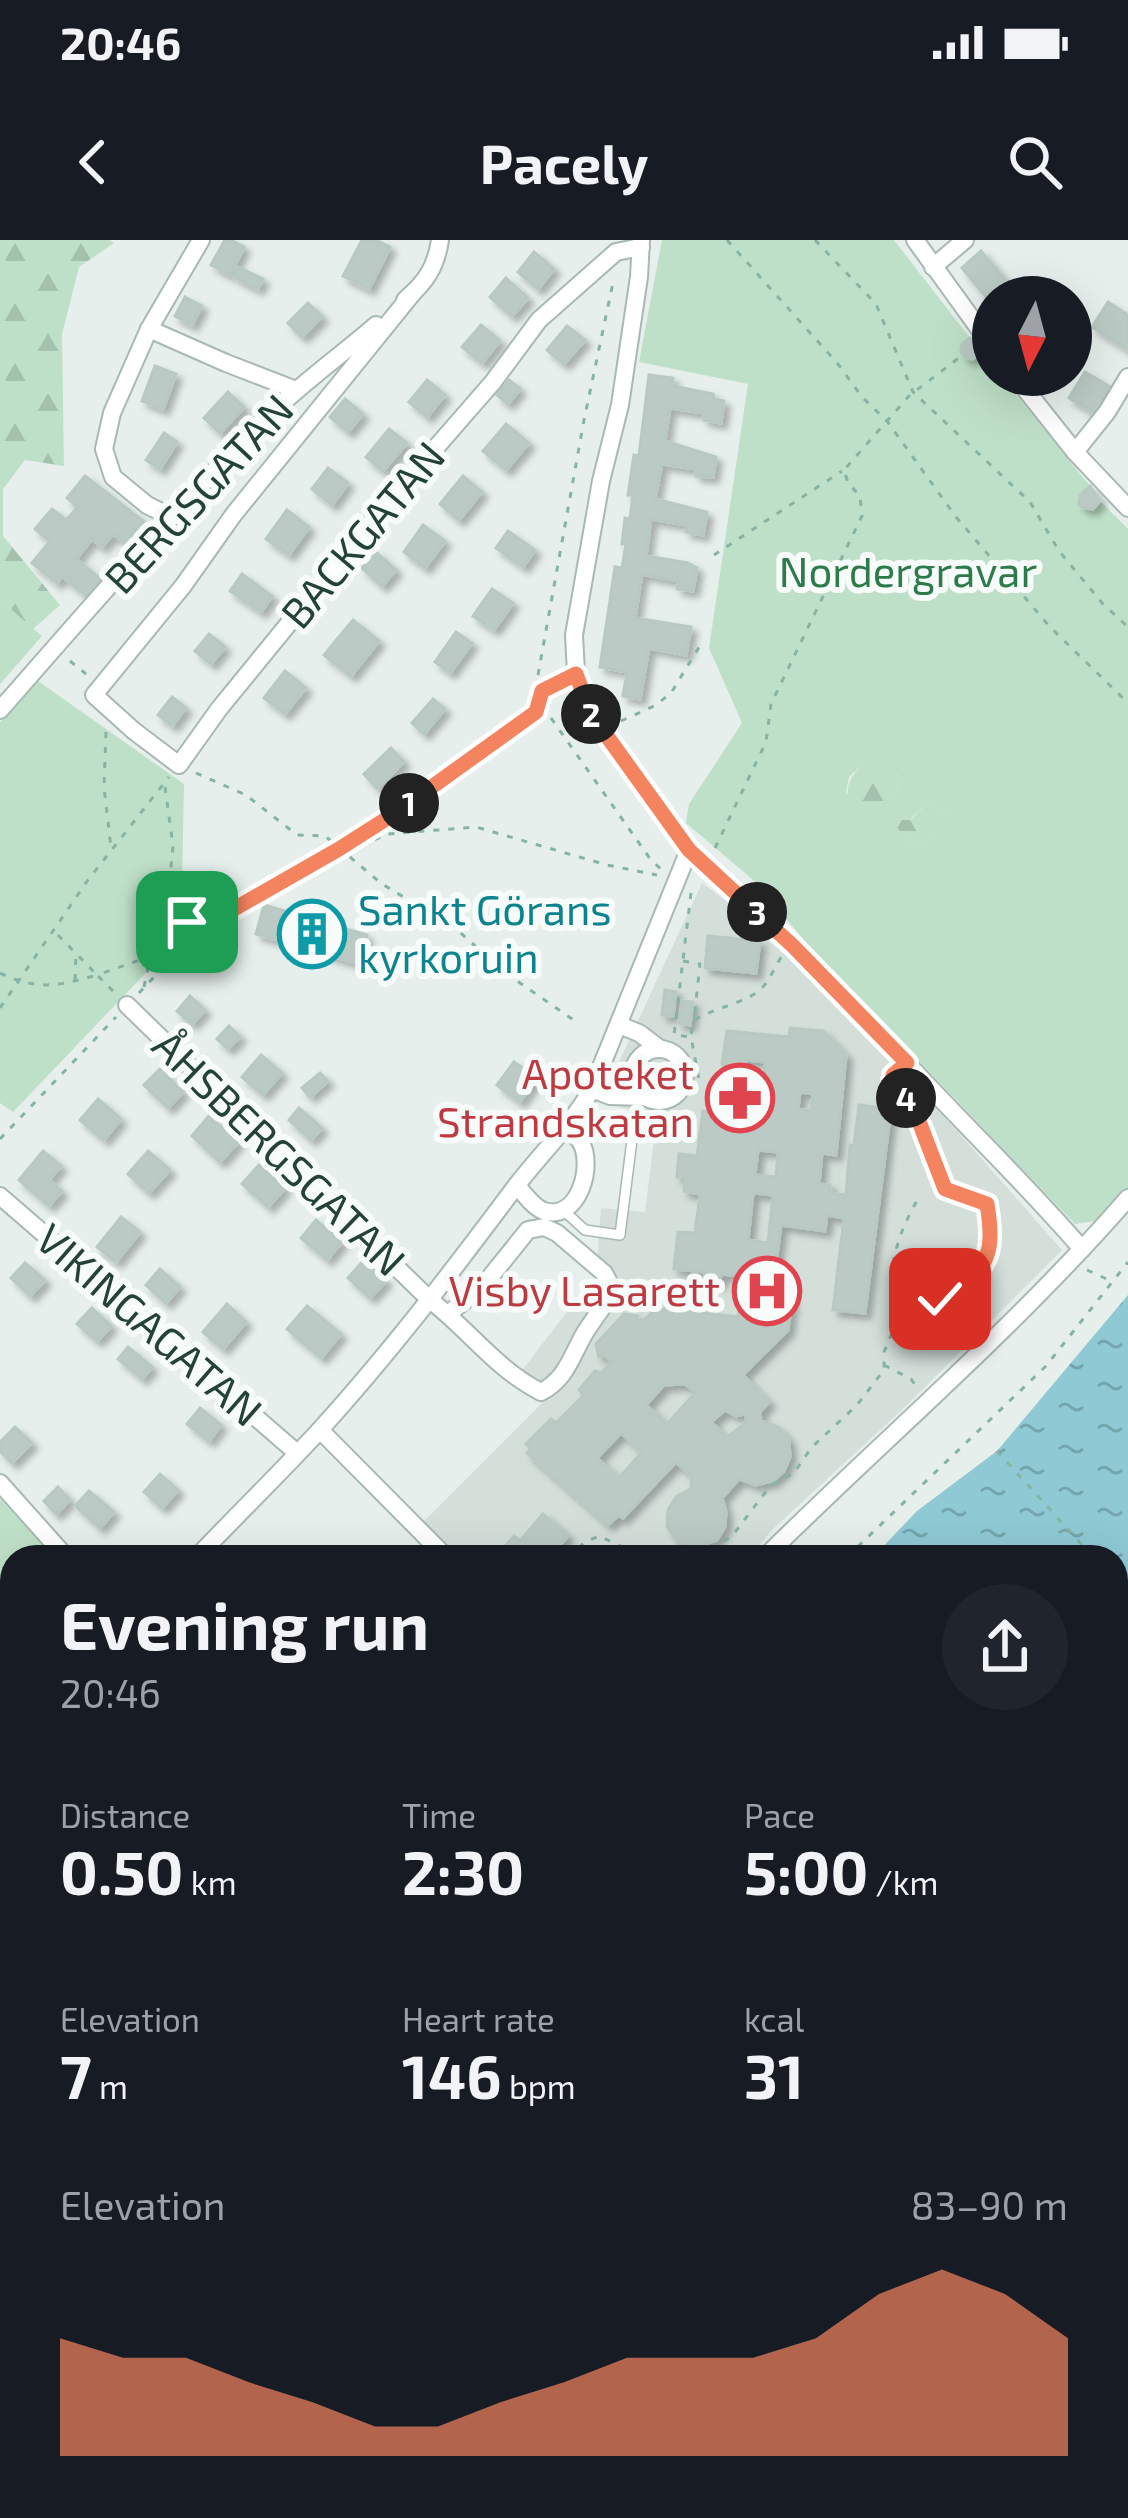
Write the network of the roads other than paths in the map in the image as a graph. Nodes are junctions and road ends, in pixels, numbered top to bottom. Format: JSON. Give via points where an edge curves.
{"nodes":[{"id":1,"x":201,"y":240,"type":"edge"},
{"id":2,"x":440,"y":240,"type":"edge"},
{"id":3,"x":915,"y":240,"type":"edge"},
{"id":4,"x":965,"y":240,"type":"edge"},
{"id":5,"x":641,"y":243,"type":"edge"},
{"id":6,"x":933,"y":267,"type":"junction"},
{"id":7,"x":412,"y":294,"type":"junction"},
{"id":8,"x":972,"y":320,"type":"edge"},
{"id":9,"x":149,"y":329,"type":"junction"},
{"id":10,"x":1128,"y":376,"type":"edge"},
{"id":11,"x":296,"y":390,"type":"junction"},
{"id":12,"x":1031,"y":396,"type":"edge"},
{"id":13,"x":1075,"y":452,"type":"junction"},
{"id":14,"x":1128,"y":508,"type":"edge"},
{"id":15,"x":171,"y":517,"type":"junction"},
{"id":16,"x":576,"y":674,"type":"junction"},
{"id":17,"x":101,"y":696,"type":"joint"},
{"id":18,"x":0,"y":710,"type":"edge"},
{"id":19,"x":397,"y":812,"type":"road end"},
{"id":20,"x":689,"y":850,"type":"junction"},
{"id":21,"x":127,"y":1005,"type":"road end"},
{"id":22,"x":619,"y":1025,"type":"junction"},
{"id":23,"x":659,"y":1048,"type":"junction"},
{"id":24,"x":592,"y":1089,"type":"junction"},
{"id":25,"x":644,"y":1097,"type":"junction"},
{"id":26,"x":566,"y":1129,"type":"junction"},
{"id":27,"x":633,"y":1132,"type":"dead end"},
{"id":28,"x":517,"y":1185,"type":"junction"},
{"id":29,"x":0,"y":1196,"type":"edge"},
{"id":30,"x":1128,"y":1198,"type":"edge"},
{"id":31,"x":562,"y":1210,"type":"junction"},
{"id":32,"x":1078,"y":1253,"type":"junction"},
{"id":33,"x":430,"y":1300,"type":"junction"},
{"id":34,"x":448,"y":1314,"type":"junction"},
{"id":35,"x":320,"y":1430,"type":"junction"},
{"id":36,"x":298,"y":1453,"type":"junction"},
{"id":37,"x":0,"y":1483,"type":"edge"},
{"id":38,"x":55,"y":1545,"type":"edge"},
{"id":39,"x":209,"y":1545,"type":"edge"},
{"id":40,"x":434,"y":1545,"type":"edge"},
{"id":41,"x":778,"y":1545,"type":"edge"}],
"edges":[{"from":1,"to":9,"type":"street"},
{"from":2,"to":7,"type":"street","name":"BERGSGATAN","via":[[432,272]]},
{"from":3,"to":6,"type":"street"},
{"from":4,"to":6,"type":"street"},
{"from":5,"to":16,"type":"street","via":[[620,405],[574,635]]},
{"from":5,"to":17,"type":"street","name":"BACKGATAN","via":[[616,252],[539,320],[178,765]]},
{"from":6,"to":8,"type":"street"},
{"from":7,"to":11,"type":"street","name":"BERGSGATAN"},
{"from":7,"to":17,"type":"street","name":"BERGSGATAN","via":[[234,514]]},
{"from":9,"to":11,"type":"street"},
{"from":9,"to":15,"type":"street","via":[[104,449],[113,477]]},
{"from":10,"to":13,"type":"street"},
{"from":11,"to":15,"type":"street","name":"BERGSGATAN"},
{"from":12,"to":13,"type":"street"},
{"from":13,"to":14,"type":"street"},
{"from":15,"to":18,"type":"street","name":"BERGSGATAN"},
{"from":16,"to":19,"type":"street","via":[[542,691],[536,712]]},
{"from":16,"to":20,"type":"street","via":[[591,714]]},
{"from":20,"to":22,"type":"street"},
{"from":20,"to":32,"type":"street","via":[[1044,1204]]},
{"from":21,"to":33,"type":"street","name":"ÅHSBERGSGATAN"},
{"from":22,"to":23,"type":"street"},
{"from":22,"to":24,"type":"street"},
{"from":23,"to":25,"type":"street","via":[[636,1060],[634,1087]]},
{"from":23,"to":25,"type":"street","via":[[680,1058],[686,1080],[661,1102]]},
{"from":24,"to":25,"type":"street"},
{"from":24,"to":26,"type":"street"},
{"from":26,"to":28,"type":"street"},
{"from":26,"to":31,"type":"street","via":[[581,1142],[586,1167],[577,1199]]},
{"from":27,"to":31,"type":"lane","via":[[620,1235],[585,1230]]},
{"from":28,"to":31,"type":"street","via":[[541,1210]]},
{"from":28,"to":33,"type":"street"},
{"from":29,"to":36,"type":"street","name":"VIKINGAGATAN"},
{"from":30,"to":32,"type":"street"},
{"from":32,"to":41,"type":"street"},
{"from":33,"to":34,"type":"street","name":"ÅHSBERGSGATAN"},
{"from":33,"to":35,"type":"street"},
{"from":34,"to":34,"type":"street","name":"ÅHSBERGSGATAN","via":[[541,1392],[567,1369],[613,1290],[604,1273],[544,1227],[528,1230],[484,1286]]},
{"from":35,"to":36,"type":"street"},
{"from":35,"to":40,"type":"street","name":"VIKINGAGATAN"},
{"from":36,"to":39,"type":"street"},
{"from":37,"to":38,"type":"street"}]}
